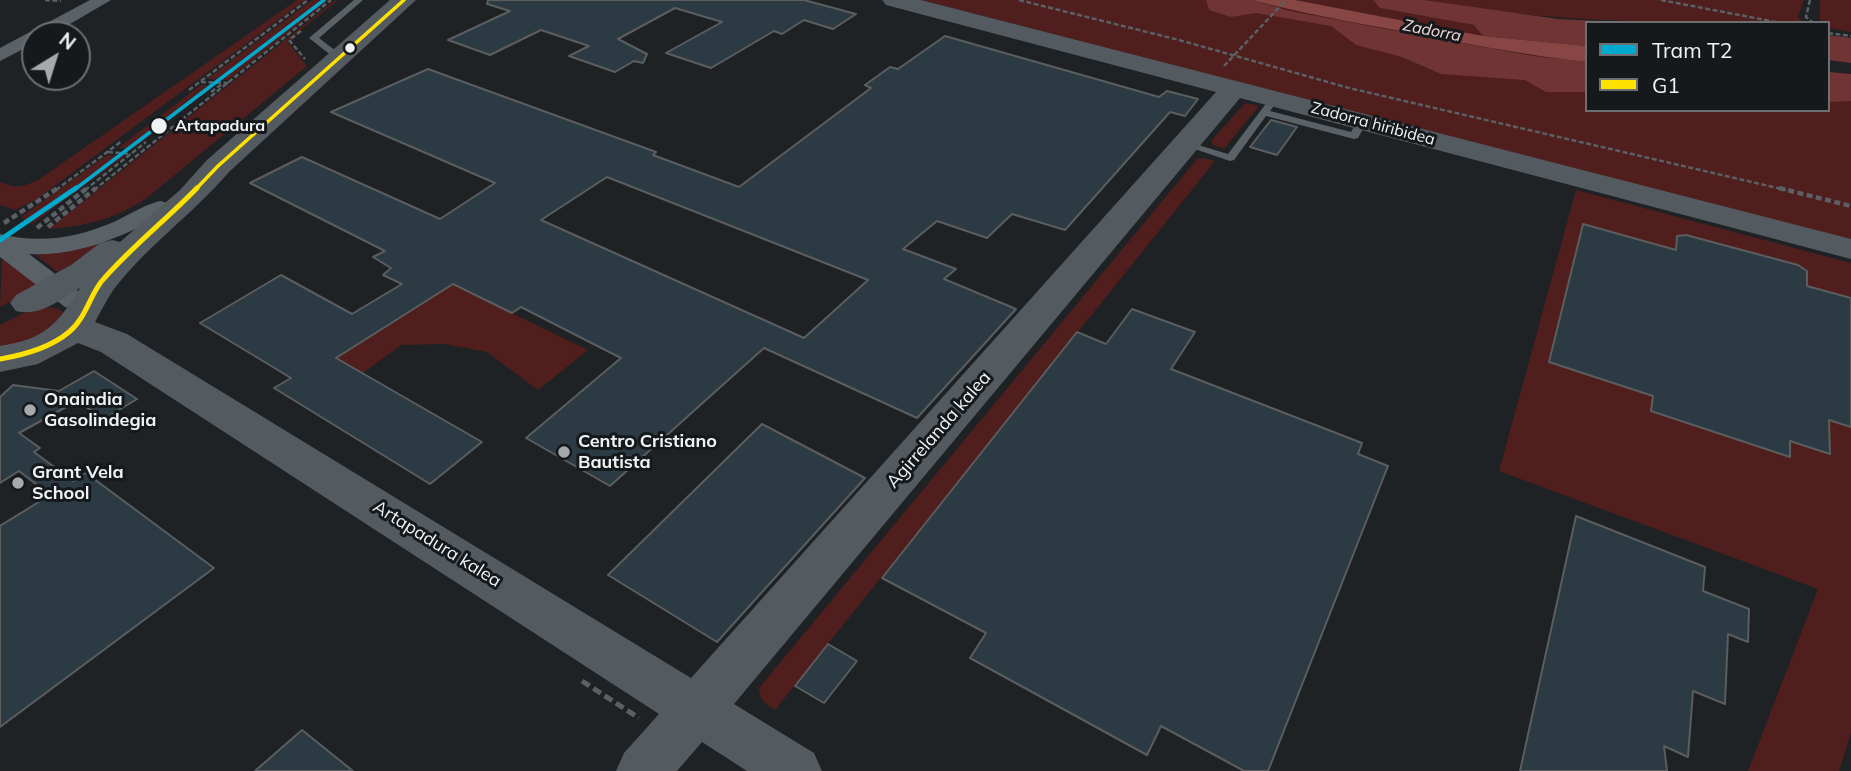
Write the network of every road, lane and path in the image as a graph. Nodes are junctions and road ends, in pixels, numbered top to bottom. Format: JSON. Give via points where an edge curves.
{"nodes":[{"id":1,"x":103,"y":0,"type":"edge"},
{"id":2,"x":308,"y":0,"type":"edge"},
{"id":3,"x":331,"y":0,"type":"edge"},
{"id":4,"x":359,"y":0,"type":"edge"},
{"id":5,"x":404,"y":0,"type":"edge"},
{"id":6,"x":894,"y":0,"type":"edge"},
{"id":7,"x":1019,"y":0,"type":"edge"},
{"id":8,"x":1286,"y":0,"type":"edge"},
{"id":9,"x":1661,"y":0,"type":"edge"},
{"id":10,"x":1810,"y":0,"type":"edge"},
{"id":11,"x":64,"y":21,"type":"edge"},
{"id":12,"x":1771,"y":21,"type":"edge"},
{"id":13,"x":1811,"y":21,"type":"edge"},
{"id":14,"x":1830,"y":33,"type":"edge"},
{"id":15,"x":1851,"y":36,"type":"edge"},
{"id":16,"x":1246,"y":43,"type":"dead end"},
{"id":17,"x":21,"y":44,"type":"edge"},
{"id":18,"x":0,"y":55,"type":"edge"},
{"id":19,"x":340,"y":58,"type":"junction"},
{"id":20,"x":200,"y":82,"type":"junction"},
{"id":21,"x":223,"y":83,"type":"junction"},
{"id":22,"x":230,"y":83,"type":"junction"},
{"id":23,"x":189,"y":90,"type":"dead end"},
{"id":24,"x":211,"y":92,"type":"dead end"},
{"id":25,"x":1258,"y":100,"type":"junction"},
{"id":26,"x":122,"y":141,"type":"dead end"},
{"id":27,"x":146,"y":142,"type":"dead end"},
{"id":28,"x":107,"y":152,"type":"junction"},
{"id":29,"x":131,"y":154,"type":"junction"},
{"id":30,"x":218,"y":166,"type":"junction"},
{"id":31,"x":1851,"y":206,"type":"edge"},
{"id":32,"x":160,"y":208,"type":"junction"},
{"id":33,"x":0,"y":216,"type":"edge"},
{"id":34,"x":6,"y":237,"type":"edge"},
{"id":35,"x":1851,"y":249,"type":"edge"},
{"id":36,"x":52,"y":308,"type":"edge"},
{"id":37,"x":0,"y":359,"type":"edge"},
{"id":38,"x":581,"y":680,"type":"dead end"},
{"id":39,"x":698,"y":708,"type":"junction"},
{"id":40,"x":639,"y":718,"type":"dead end"},
{"id":41,"x":643,"y":771,"type":"edge"},
{"id":42,"x":795,"y":771,"type":"edge"}],
"edges":[{"from":1,"to":11,"type":"street"},
{"from":2,"to":20,"type":"path"},
{"from":3,"to":22,"type":"path"},
{"from":4,"to":19,"type":"lane","via":[[313,38]]},
{"from":5,"to":19,"type":"main road"},
{"from":6,"to":25,"type":"main road","name":"Zadorra hiribidea"},
{"from":7,"to":31,"type":"path","via":[[1349,88]]},
{"from":8,"to":16,"type":"path"},
{"from":9,"to":12,"type":"path"},
{"from":10,"to":13,"type":"path","via":[[1806,17]]},
{"from":14,"to":15,"type":"path"},
{"from":17,"to":18,"type":"street"},
{"from":19,"to":30,"type":"main road"},
{"from":20,"to":21,"type":"path"},
{"from":20,"to":23,"type":"path"},
{"from":21,"to":22,"type":"path"},
{"from":21,"to":24,"type":"path"},
{"from":22,"to":34,"type":"path","via":[[46,228]]},
{"from":25,"to":35,"type":"main road","name":"Zadorra hiribidea","via":[[1362,122]]},
{"from":25,"to":39,"type":"main road","name":"Agirrelanda kalea","via":[[1185,145]]},
{"from":26,"to":28,"type":"path"},
{"from":27,"to":29,"type":"path"},
{"from":28,"to":29,"type":"path"},
{"from":28,"to":34,"type":"path","via":[[42,200]]},
{"from":29,"to":34,"type":"path","via":[[42,225]]},
{"from":30,"to":32,"type":"main road"},
{"from":30,"to":36,"type":"main road","via":[[99,285]]},
{"from":32,"to":34,"type":"street","via":[[92,239],[65,245]]},
{"from":32,"to":36,"type":"main road","via":[[83,272]]},
{"from":33,"to":34,"type":"path"},
{"from":34,"to":36,"type":"street"},
{"from":36,"to":37,"type":"main road","via":[[43,348]]},
{"from":36,"to":39,"type":"main road","name":"Artapadura kalea"},
{"from":38,"to":40,"type":"path"},
{"from":39,"to":41,"type":"main road","name":"Agirrelanda kalea"},
{"from":39,"to":42,"type":"main road","name":"Artapadura kalea"}]}
